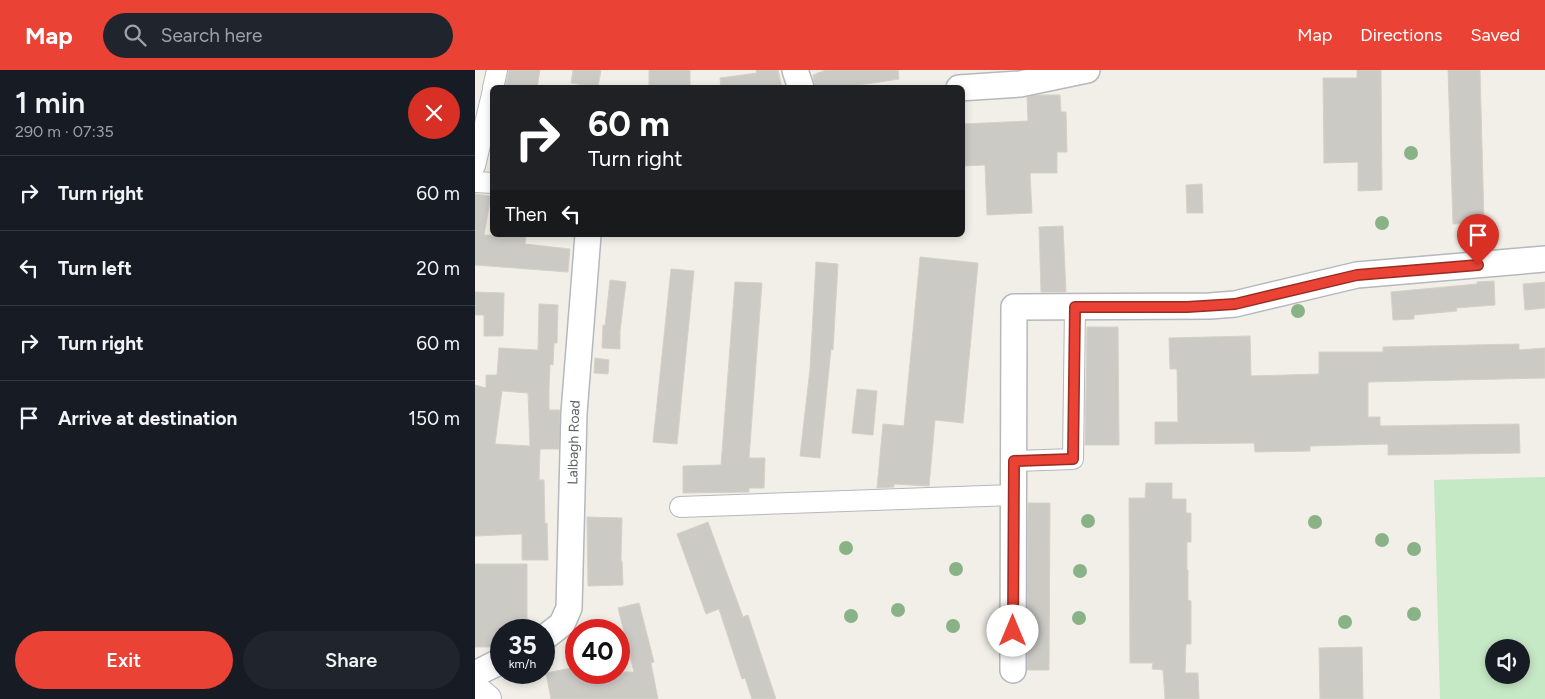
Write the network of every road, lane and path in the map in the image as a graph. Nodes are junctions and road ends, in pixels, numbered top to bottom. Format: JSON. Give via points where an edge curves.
{"nodes":[{"id":1,"x":497,"y":70,"type":"edge"},
{"id":2,"x":795,"y":70,"type":"edge"},
{"id":3,"x":1087,"y":70,"type":"edge"},
{"id":4,"x":1056,"y":74,"type":"edge"},
{"id":5,"x":494,"y":85,"type":"edge"},
{"id":6,"x":800,"y":85,"type":"edge"},
{"id":7,"x":965,"y":88,"type":"edge"},
{"id":8,"x":490,"y":102,"type":"edge"},
{"id":9,"x":475,"y":166,"type":"edge"},
{"id":10,"x":475,"y":182,"type":"edge"},
{"id":11,"x":490,"y":183,"type":"edge"},
{"id":12,"x":588,"y":237,"type":"edge"},
{"id":13,"x":1545,"y":259,"type":"edge"},
{"id":14,"x":1075,"y":307,"type":"junction"},
{"id":15,"x":1014,"y":461,"type":"junction"},
{"id":16,"x":1013,"y":494,"type":"junction"},
{"id":17,"x":680,"y":507,"type":"dead end"},
{"id":18,"x":555,"y":629,"type":"edge"},
{"id":19,"x":490,"y":666,"type":"edge"},
{"id":20,"x":1013,"y":670,"type":"dead end"},
{"id":21,"x":475,"y":674,"type":"edge"},
{"id":22,"x":475,"y":689,"type":"edge"},
{"id":23,"x":487,"y":699,"type":"edge"}],
"edges":[{"from":1,"to":5,"type":"street"},
{"from":2,"to":6,"type":"street"},
{"from":3,"to":4,"type":"street"},
{"from":4,"to":7,"type":"street","via":[[1019,84]]},
{"from":8,"to":9,"type":"street"},
{"from":10,"to":11,"type":"street"},
{"from":12,"to":18,"type":"street","name":"Lalbagh Road","via":[[575,413],[569,608],[562,624]]},
{"from":13,"to":14,"type":"street","via":[[1357,275],[1227,305]]},
{"from":14,"to":15,"type":"street","via":[[1073,459]]},
{"from":14,"to":15,"type":"street","via":[[1014,307]]},
{"from":15,"to":16,"type":"street"},
{"from":16,"to":17,"type":"street"},
{"from":16,"to":20,"type":"street"},
{"from":19,"to":21,"type":"street"},
{"from":22,"to":23,"type":"main road"}]}
